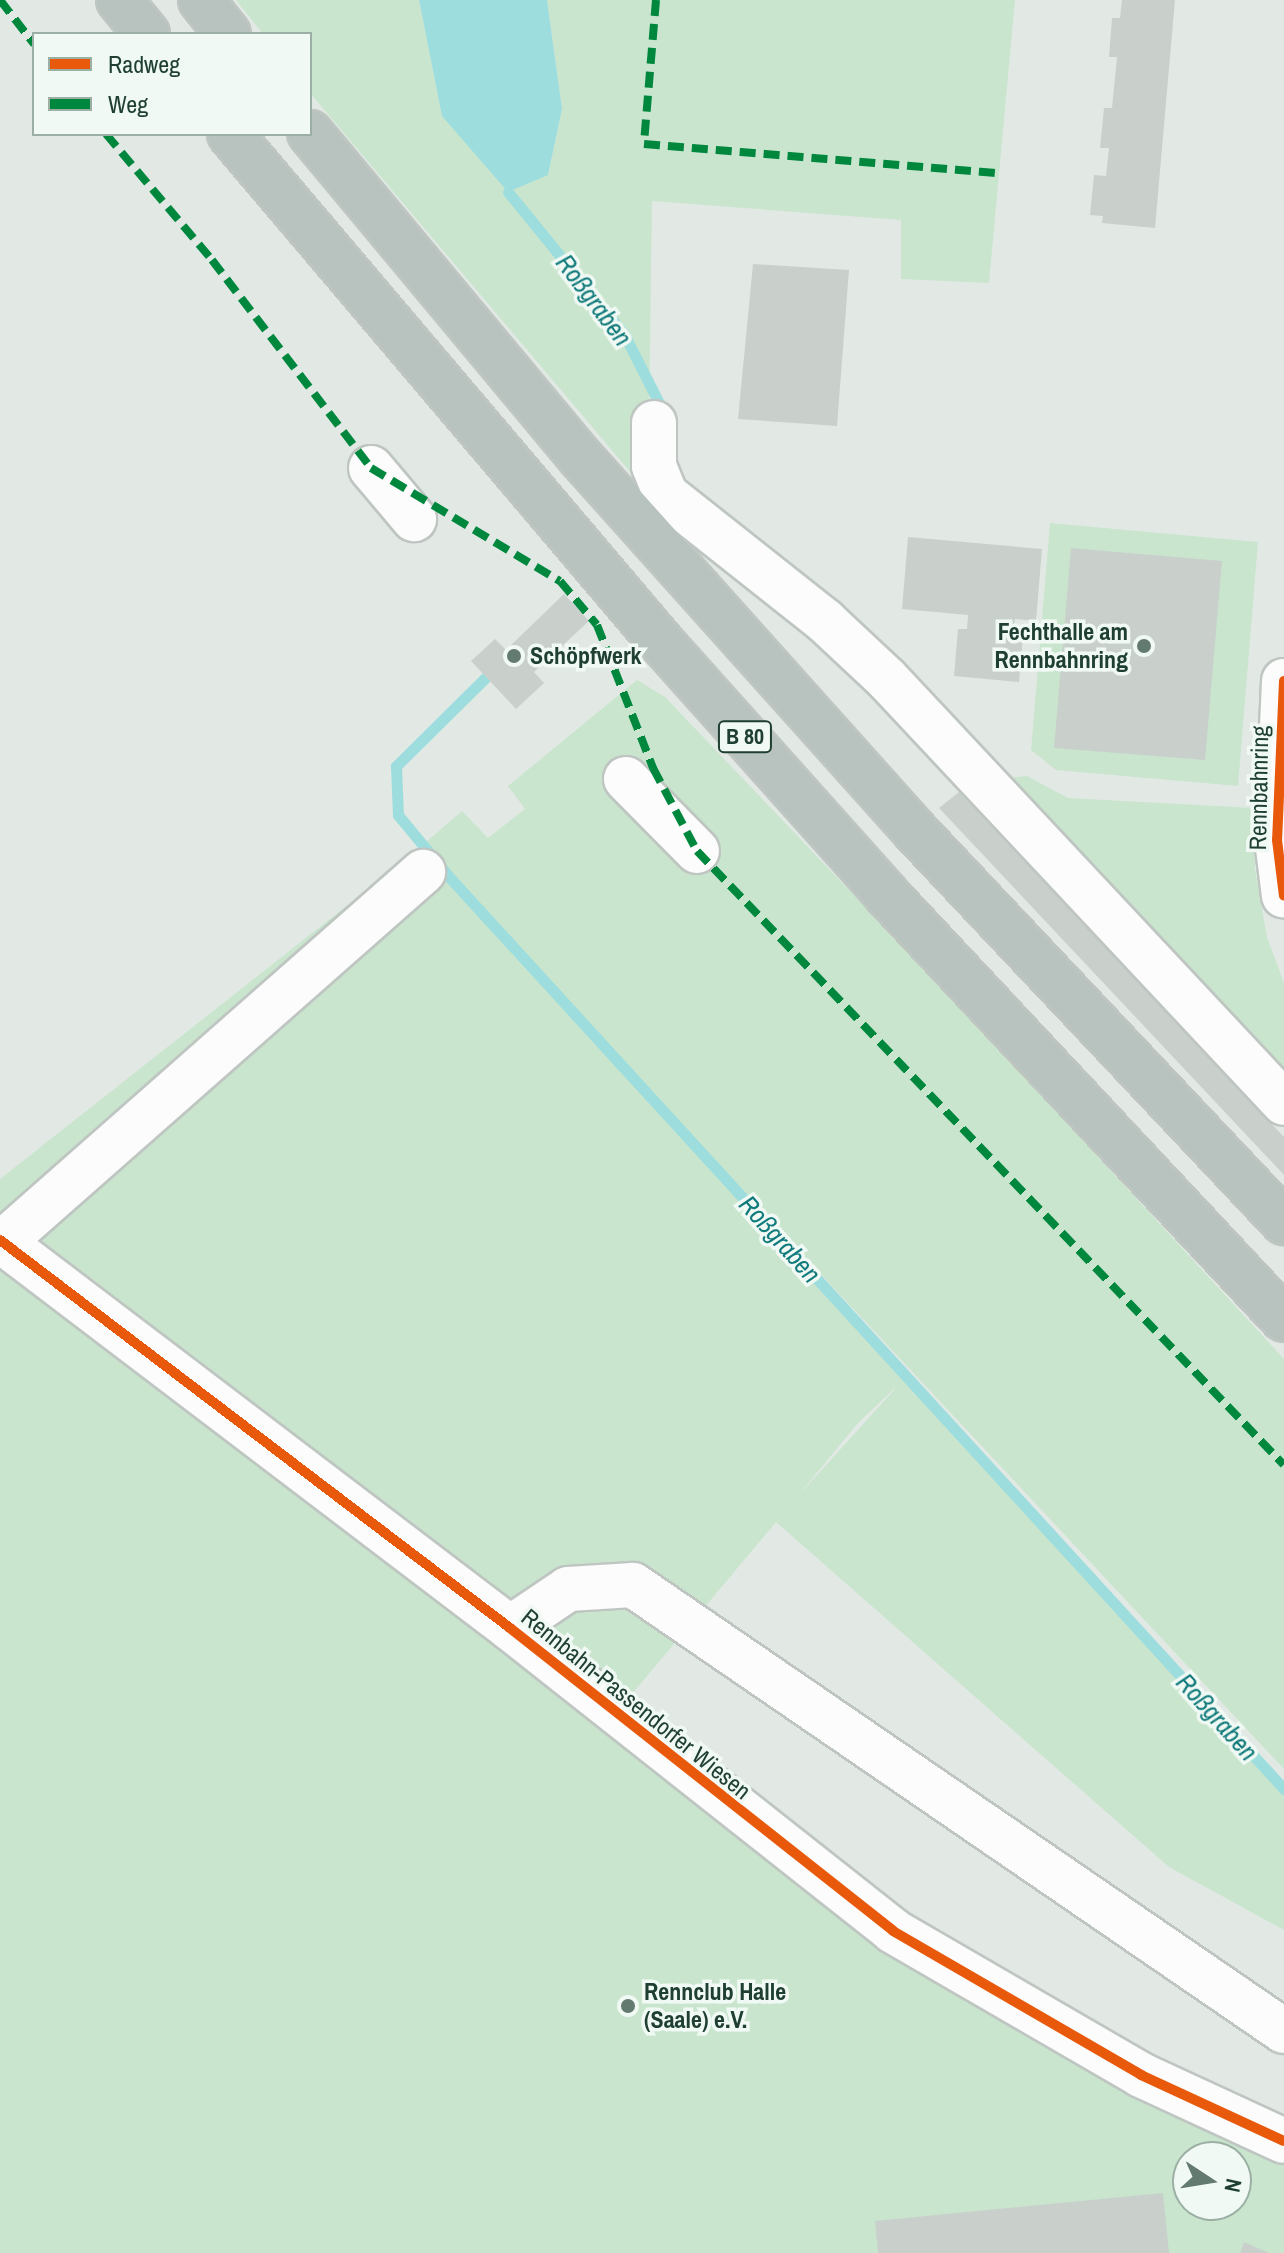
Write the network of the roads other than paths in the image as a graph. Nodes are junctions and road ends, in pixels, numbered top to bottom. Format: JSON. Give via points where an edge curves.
{"nodes":[{"id":1,"x":119,"y":0,"type":"edge"},
{"id":2,"x":201,"y":0,"type":"edge"},
{"id":3,"x":145,"y":32,"type":"edge"},
{"id":4,"x":226,"y":32,"type":"edge"},
{"id":5,"x":312,"y":135,"type":"edge"},
{"id":6,"x":232,"y":136,"type":"edge"},
{"id":7,"x":654,"y":423,"type":"dead end"},
{"id":8,"x":371,"y":468,"type":"dead end"},
{"id":9,"x":414,"y":519,"type":"dead end"},
{"id":10,"x":1284,"y":681,"type":"edge"},
{"id":11,"x":626,"y":779,"type":"dead end"},
{"id":12,"x":697,"y":851,"type":"dead end"},
{"id":13,"x":423,"y":872,"type":"dead end"},
{"id":14,"x":1284,"y":896,"type":"edge"},
{"id":15,"x":1284,"y":1103,"type":"edge"},
{"id":16,"x":1284,"y":1222,"type":"edge"},
{"id":17,"x":1,"y":1241,"type":"edge"},
{"id":18,"x":1284,"y":1319,"type":"edge"},
{"id":19,"x":510,"y":1628,"type":"junction"},
{"id":20,"x":1284,"y":2031,"type":"edge"},
{"id":21,"x":1284,"y":2141,"type":"edge"}],
"edges":[{"from":1,"to":3,"type":"highway"},
{"from":2,"to":4,"type":"highway"},
{"from":5,"to":16,"type":"highway","number":"B 80","via":[[580,457],[894,808]]},
{"from":6,"to":18,"type":"highway","number":"B 80","via":[[661,642],[886,894]]},
{"from":7,"to":15,"type":"street","via":[[654,466],[666,495],[825,621],[886,678]]},
{"from":8,"to":9,"type":"street"},
{"from":10,"to":14,"type":"street","name":"Rennbahnring","via":[[1277,840]]},
{"from":11,"to":12,"type":"street"},
{"from":13,"to":17,"type":"street"},
{"from":17,"to":19,"type":"street","name":"Rennbahn-Passendorfer Wiesen"},
{"from":19,"to":20,"type":"street","via":[[568,1589],[633,1585]]},
{"from":19,"to":21,"type":"street","name":"Rennbahn-Passendorfer Wiesen","via":[[893,1931],[1141,2075]]}]}
